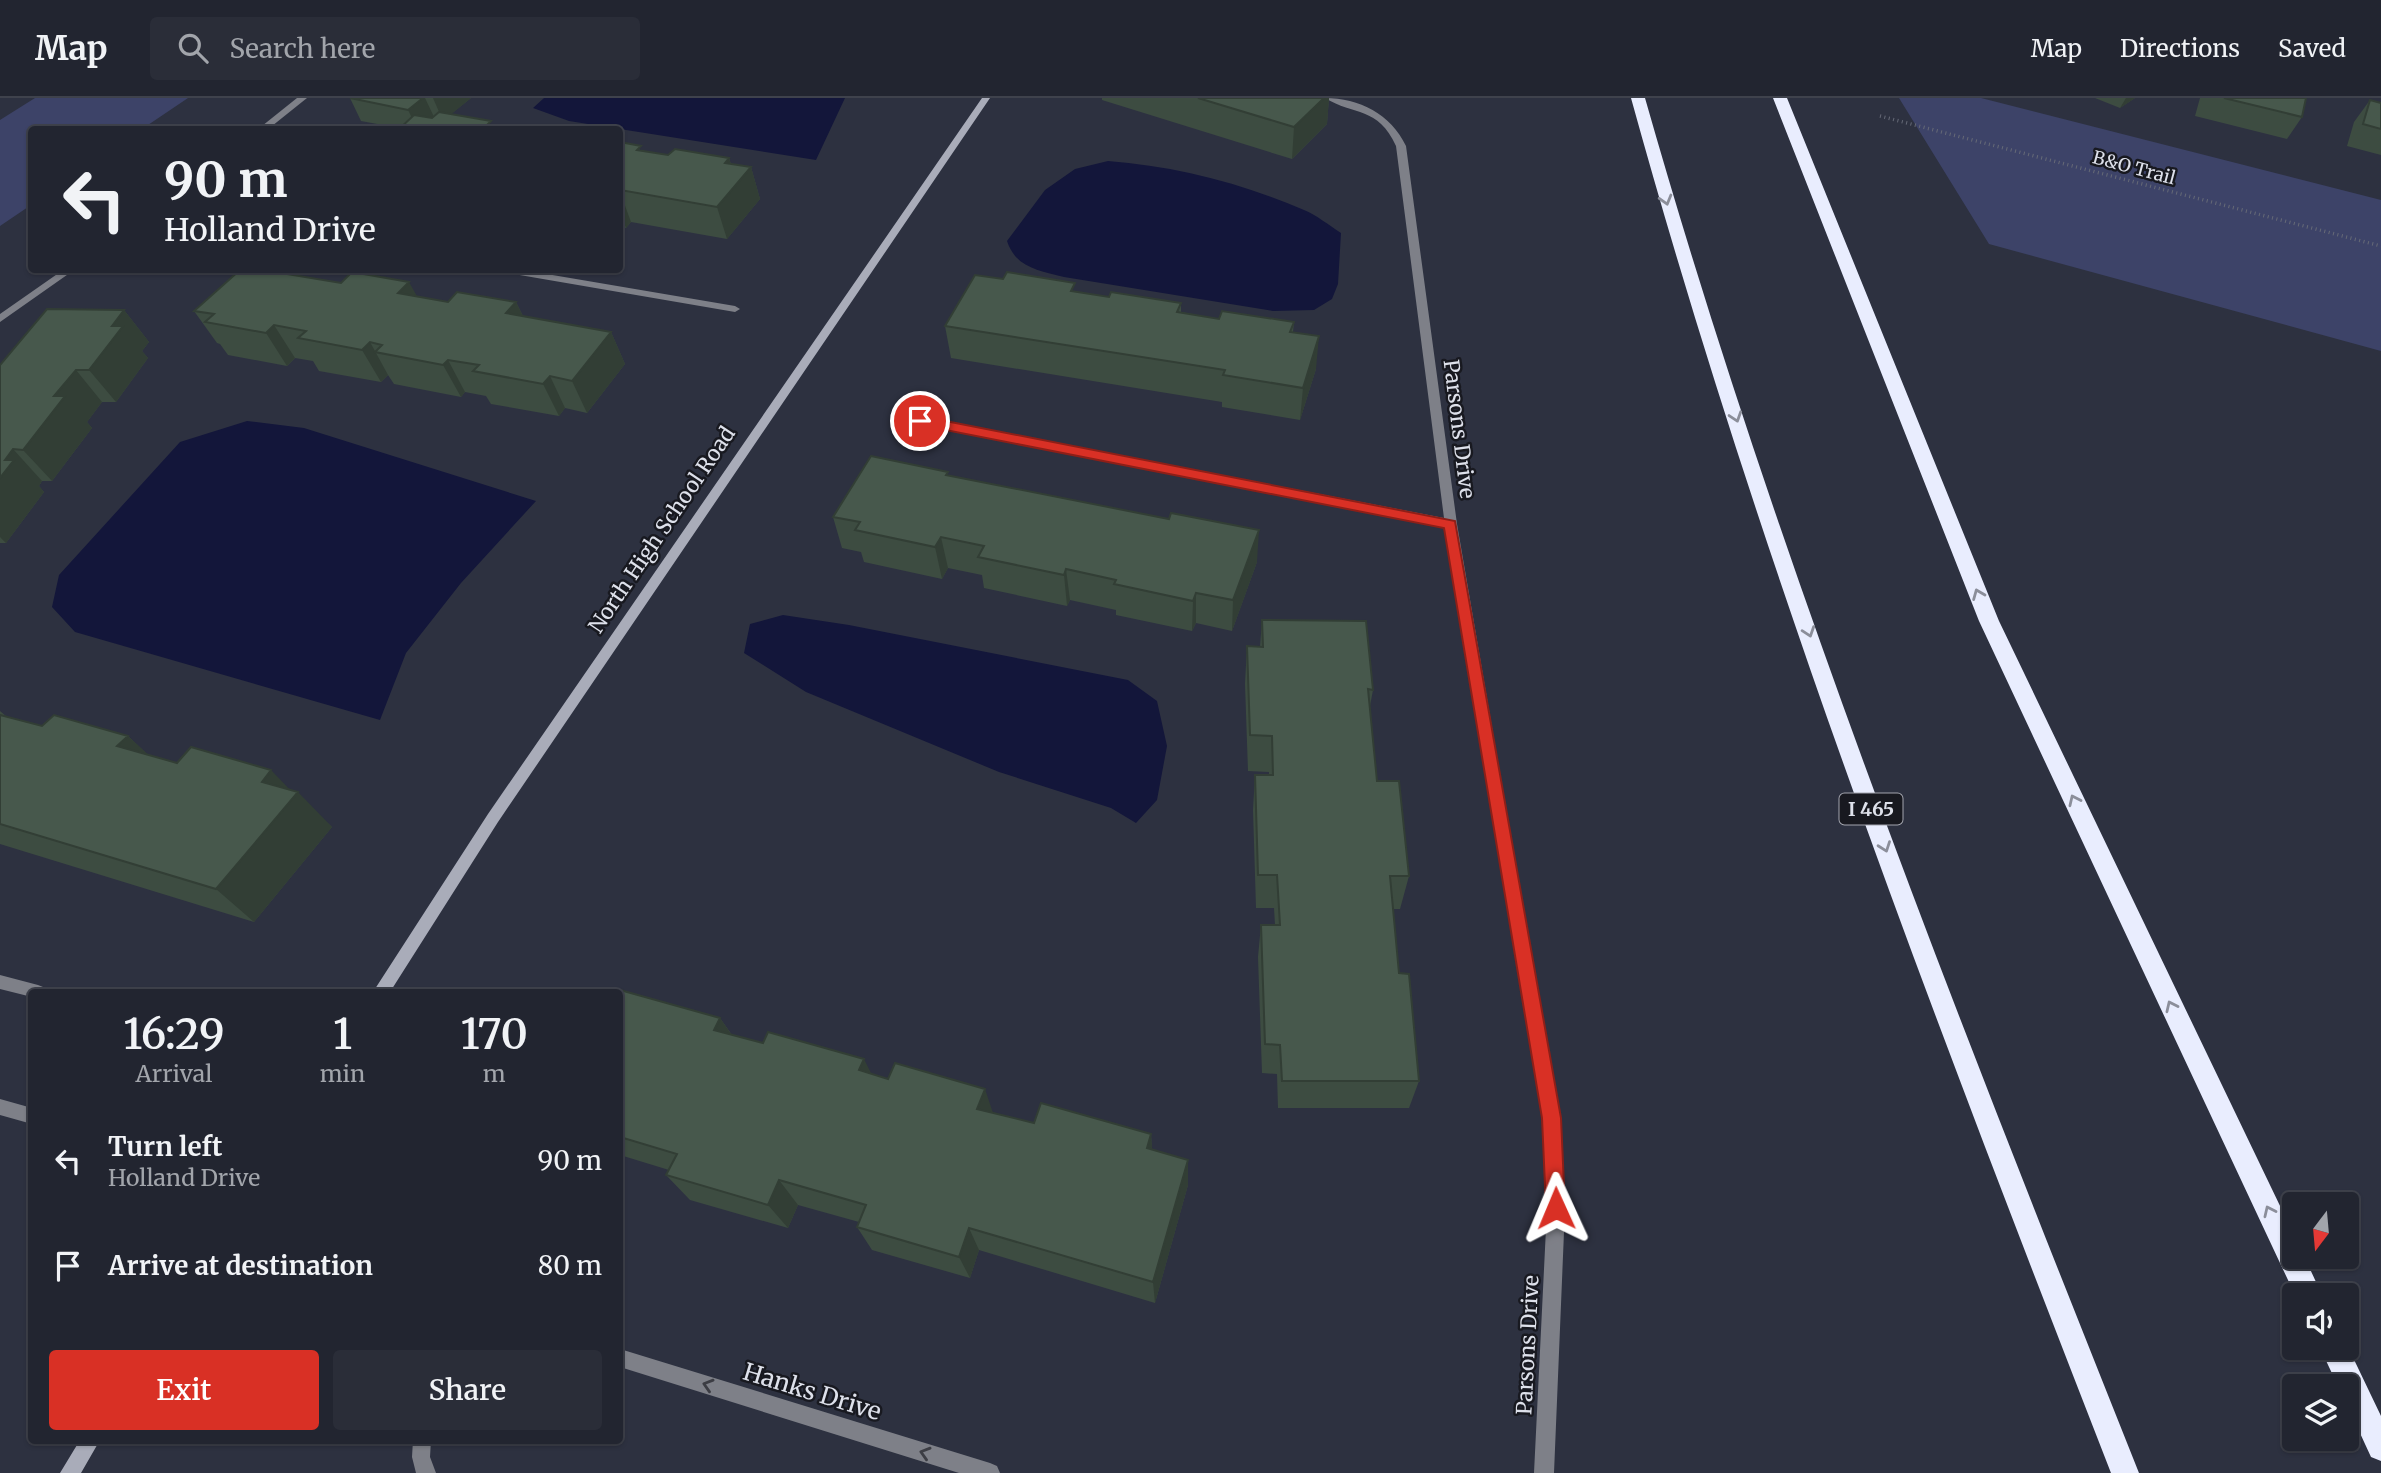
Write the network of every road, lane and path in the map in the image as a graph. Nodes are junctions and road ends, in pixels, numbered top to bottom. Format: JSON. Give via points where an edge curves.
{"nodes":[{"id":1,"x":303,"y":98,"type":"edge"},
{"id":2,"x":986,"y":98,"type":"edge"},
{"id":3,"x":1329,"y":98,"type":"edge"},
{"id":4,"x":1638,"y":98,"type":"edge"},
{"id":5,"x":1780,"y":98,"type":"edge"},
{"id":6,"x":1880,"y":116,"type":"dead end"},
{"id":7,"x":266,"y":126,"type":"edge"},
{"id":8,"x":2381,"y":246,"type":"edge"},
{"id":9,"x":65,"y":273,"type":"edge"},
{"id":10,"x":525,"y":273,"type":"edge"},
{"id":11,"x":734,"y":309,"type":"dead end"},
{"id":12,"x":0,"y":319,"type":"edge"},
{"id":13,"x":920,"y":421,"type":"dead end"},
{"id":14,"x":1451,"y":524,"type":"junction"},
{"id":15,"x":0,"y":982,"type":"edge"},
{"id":16,"x":28,"y":989,"type":"edge"},
{"id":17,"x":383,"y":989,"type":"edge"},
{"id":18,"x":0,"y":1107,"type":"edge"},
{"id":19,"x":28,"y":1115,"type":"edge"},
{"id":20,"x":2303,"y":1283,"type":"edge"},
{"id":21,"x":623,"y":1358,"type":"edge"},
{"id":22,"x":2340,"y":1360,"type":"edge"},
{"id":23,"x":88,"y":1444,"type":"edge"},
{"id":24,"x":422,"y":1444,"type":"edge"},
{"id":25,"x":2381,"y":1447,"type":"edge"},
{"id":26,"x":70,"y":1473,"type":"edge"},
{"id":27,"x":426,"y":1473,"type":"edge"},
{"id":28,"x":990,"y":1473,"type":"edge"},
{"id":29,"x":1544,"y":1473,"type":"edge"},
{"id":30,"x":2125,"y":1473,"type":"edge"}],
"edges":[{"from":1,"to":7,"type":"street"},
{"from":2,"to":17,"type":"street","name":"North High School Road","via":[[493,818]]},
{"from":3,"to":14,"type":"street","name":"Parsons Drive","via":[[1372,111],[1393,130],[1401,146]]},
{"from":4,"to":30,"type":"highway","number":"I 465","one_way":true,"via":[[1678,242],[1868,801]]},
{"from":20,"to":5,"type":"highway","one_way":true,"via":[[1989,621]]},
{"from":6,"to":8,"type":"path","name":"B&O Trail"},
{"from":9,"to":12,"type":"street"},
{"from":10,"to":11,"type":"street"},
{"from":13,"to":14,"type":"street"},
{"from":14,"to":29,"type":"street","name":"Parsons Drive","via":[[1551,1118],[1556,1208]]},
{"from":15,"to":16,"type":"street"},
{"from":18,"to":19,"type":"street"},
{"from":28,"to":21,"type":"street","name":"Hanks Drive","one_way":true},
{"from":22,"to":25,"type":"highway"},
{"from":23,"to":26,"type":"street"},
{"from":24,"to":27,"type":"street"}]}
